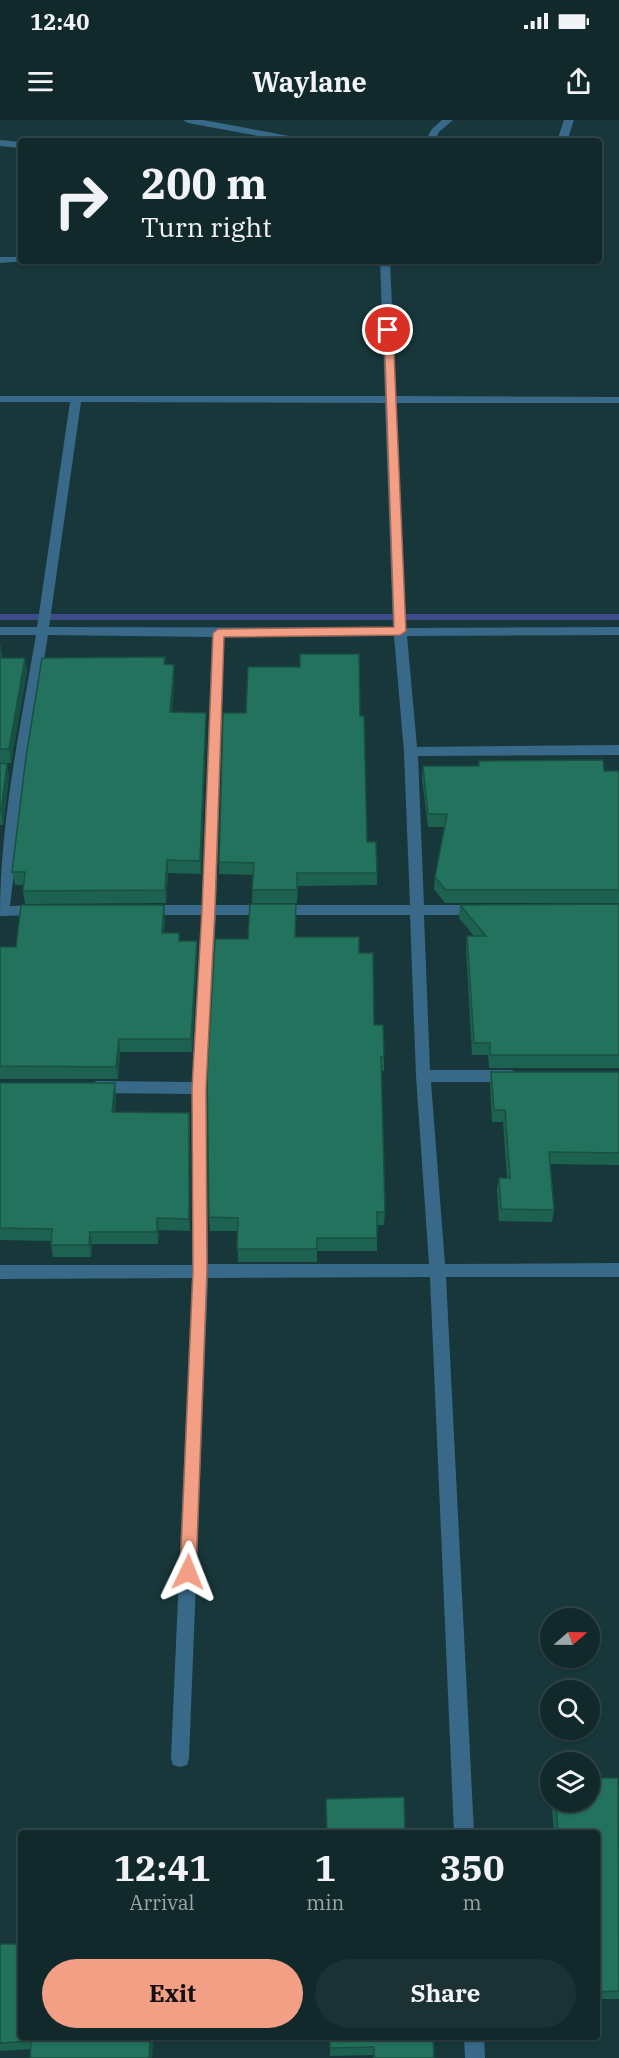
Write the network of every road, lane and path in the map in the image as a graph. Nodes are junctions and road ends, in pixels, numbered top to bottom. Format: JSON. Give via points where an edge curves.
{"nodes":[{"id":1,"x":188,"y":120,"type":"edge"},
{"id":2,"x":448,"y":120,"type":"edge"},
{"id":3,"x":569,"y":120,"type":"edge"},
{"id":4,"x":284,"y":138,"type":"edge"},
{"id":5,"x":432,"y":138,"type":"edge"},
{"id":6,"x":563,"y":138,"type":"edge"},
{"id":7,"x":0,"y":143,"type":"edge"},
{"id":8,"x":18,"y":145,"type":"edge"},
{"id":9,"x":0,"y":260,"type":"edge"},
{"id":10,"x":18,"y":260,"type":"edge"},
{"id":11,"x":385,"y":264,"type":"edge"},
{"id":12,"x":0,"y":399,"type":"edge"},
{"id":13,"x":76,"y":399,"type":"junction"},
{"id":14,"x":392,"y":399,"type":"junction"},
{"id":15,"x":619,"y":400,"type":"edge"},
{"id":16,"x":43,"y":621,"type":"junction"},
{"id":17,"x":399,"y":621,"type":"junction"},
{"id":18,"x":0,"y":631,"type":"edge"},
{"id":19,"x":619,"y":631,"type":"edge"},
{"id":20,"x":218,"y":633,"type":"junction"},
{"id":21,"x":619,"y":750,"type":"edge"},
{"id":22,"x":411,"y":752,"type":"junction"},
{"id":23,"x":209,"y":909,"type":"junction"},
{"id":24,"x":60,"y":910,"type":"edge"},
{"id":25,"x":129,"y":910,"type":"edge"},
{"id":26,"x":416,"y":910,"type":"junction"},
{"id":27,"x":488,"y":910,"type":"edge"},
{"id":28,"x":1,"y":911,"type":"edge"},
{"id":29,"x":423,"y":1076,"type":"junction"},
{"id":30,"x":527,"y":1076,"type":"edge"},
{"id":31,"x":82,"y":1087,"type":"edge"},
{"id":32,"x":199,"y":1088,"type":"junction"},
{"id":33,"x":200,"y":1270,"type":"junction"},
{"id":34,"x":619,"y":1270,"type":"edge"},
{"id":35,"x":438,"y":1271,"type":"junction"},
{"id":36,"x":0,"y":1272,"type":"edge"},
{"id":37,"x":180,"y":1758,"type":"dead end"},
{"id":38,"x":464,"y":1830,"type":"edge"},
{"id":39,"x":474,"y":2040,"type":"edge"},
{"id":40,"x":475,"y":2058,"type":"edge"}],
"edges":[{"from":1,"to":4,"type":"street"},
{"from":2,"to":5,"type":"street"},
{"from":3,"to":6,"type":"street"},
{"from":7,"to":8,"type":"street"},
{"from":9,"to":10,"type":"street"},
{"from":11,"to":14,"type":"street"},
{"from":12,"to":13,"type":"street"},
{"from":13,"to":14,"type":"street"},
{"from":13,"to":16,"type":"street"},
{"from":14,"to":15,"type":"street"},
{"from":14,"to":17,"type":"street"},
{"from":16,"to":18,"type":"street"},
{"from":16,"to":20,"type":"street"},
{"from":16,"to":28,"type":"street","via":[[14,770]]},
{"from":17,"to":19,"type":"street"},
{"from":17,"to":20,"type":"street"},
{"from":17,"to":22,"type":"street"},
{"from":20,"to":23,"type":"street"},
{"from":21,"to":22,"type":"street"},
{"from":22,"to":26,"type":"street"},
{"from":23,"to":25,"type":"street"},
{"from":23,"to":26,"type":"street"},
{"from":23,"to":32,"type":"street"},
{"from":24,"to":28,"type":"street"},
{"from":26,"to":27,"type":"street"},
{"from":26,"to":29,"type":"street"},
{"from":29,"to":30,"type":"street"},
{"from":29,"to":35,"type":"street"},
{"from":31,"to":32,"type":"street"},
{"from":32,"to":33,"type":"street"},
{"from":33,"to":35,"type":"street"},
{"from":33,"to":36,"type":"street"},
{"from":33,"to":37,"type":"street"},
{"from":34,"to":35,"type":"street"},
{"from":35,"to":38,"type":"street"},
{"from":39,"to":40,"type":"street"}]}
